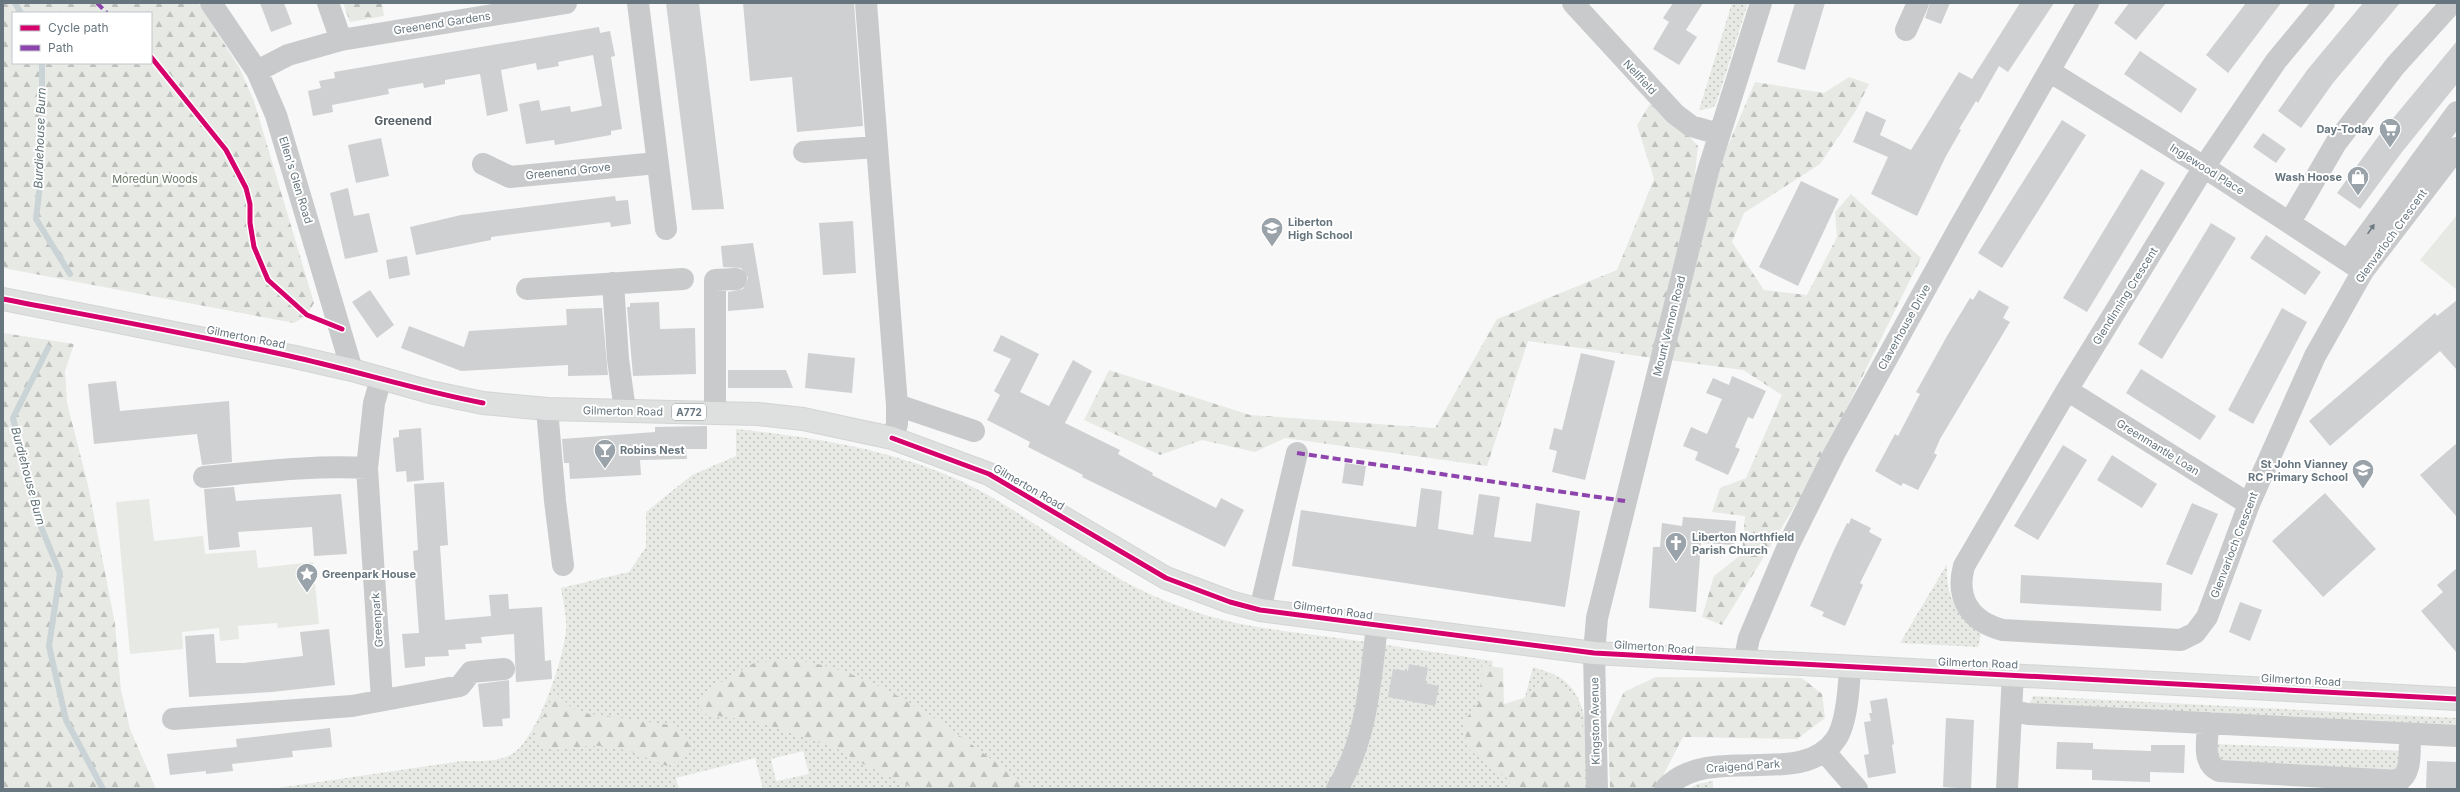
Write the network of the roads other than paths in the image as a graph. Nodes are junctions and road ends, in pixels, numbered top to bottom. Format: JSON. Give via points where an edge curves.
{"nodes":[{"id":1,"x":211,"y":3,"type":"edge"},
{"id":2,"x":328,"y":3,"type":"edge"},
{"id":3,"x":566,"y":3,"type":"edge"},
{"id":4,"x":638,"y":3,"type":"edge"},
{"id":5,"x":866,"y":3,"type":"edge"},
{"id":6,"x":1573,"y":3,"type":"edge"},
{"id":7,"x":1761,"y":3,"type":"edge"},
{"id":8,"x":1918,"y":3,"type":"edge"},
{"id":9,"x":2088,"y":3,"type":"edge"},
{"id":10,"x":2324,"y":3,"type":"edge"},
{"id":11,"x":2452,"y":3,"type":"edge"},
{"id":12,"x":471,"y":11,"type":"edge"},
{"id":13,"x":1906,"y":30,"type":"dead end"},
{"id":14,"x":341,"y":40,"type":"junction"},
{"id":15,"x":2048,"y":70,"type":"junction"},
{"id":16,"x":257,"y":71,"type":"junction"},
{"id":17,"x":2457,"y":112,"type":"edge"},
{"id":18,"x":1719,"y":134,"type":"junction"},
{"id":19,"x":877,"y":147,"type":"junction"},
{"id":20,"x":2457,"y":148,"type":"edge"},
{"id":21,"x":804,"y":152,"type":"dead end"},
{"id":22,"x":657,"y":163,"type":"junction"},
{"id":23,"x":483,"y":164,"type":"dead end"},
{"id":24,"x":2204,"y":167,"type":"junction"},
{"id":25,"x":2290,"y":222,"type":"junction"},
{"id":26,"x":666,"y":229,"type":"dead end"},
{"id":27,"x":2356,"y":266,"type":"junction"},
{"id":28,"x":683,"y":279,"type":"dead end"},
{"id":29,"x":736,"y":279,"type":"dead end"},
{"id":30,"x":613,"y":283,"type":"junction"},
{"id":31,"x":526,"y":288,"type":"dead end"},
{"id":32,"x":3,"y":299,"type":"edge"},
{"id":33,"x":352,"y":370,"type":"junction"},
{"id":34,"x":381,"y":379,"type":"junction"},
{"id":35,"x":2067,"y":390,"type":"junction"},
{"id":36,"x":897,"y":406,"type":"junction"},
{"id":37,"x":547,"y":409,"type":"junction"},
{"id":38,"x":625,"y":411,"type":"junction"},
{"id":39,"x":715,"y":412,"type":"junction"},
{"id":40,"x":974,"y":431,"type":"dead end"},
{"id":41,"x":892,"y":438,"type":"junction"},
{"id":42,"x":1297,"y":453,"type":"dead end"},
{"id":43,"x":367,"y":468,"type":"junction"},
{"id":44,"x":204,"y":478,"type":"dead end"},
{"id":45,"x":2249,"y":504,"type":"junction"},
{"id":46,"x":563,"y":565,"type":"dead end"},
{"id":47,"x":1966,"y":604,"type":"joint"},
{"id":48,"x":1260,"y":610,"type":"junction"},
{"id":49,"x":1377,"y":626,"type":"junction"},
{"id":50,"x":1594,"y":653,"type":"junction"},
{"id":51,"x":1744,"y":662,"type":"junction"},
{"id":52,"x":1850,"y":668,"type":"junction"},
{"id":53,"x":504,"y":669,"type":"dead end"},
{"id":54,"x":2012,"y":674,"type":"junction"},
{"id":55,"x":2457,"y":699,"type":"edge"},
{"id":56,"x":382,"y":700,"type":"junction"},
{"id":57,"x":2012,"y":711,"type":"junction"},
{"id":58,"x":173,"y":719,"type":"dead end"},
{"id":59,"x":2208,"y":723,"type":"junction"},
{"id":60,"x":2410,"y":734,"type":"junction"},
{"id":61,"x":2457,"y":736,"type":"edge"},
{"id":62,"x":1824,"y":751,"type":"junction"},
{"id":63,"x":1337,"y":789,"type":"edge"},
{"id":64,"x":1596,"y":789,"type":"edge"},
{"id":65,"x":1665,"y":789,"type":"edge"},
{"id":66,"x":1857,"y":789,"type":"edge"},
{"id":67,"x":2007,"y":789,"type":"edge"}],
"edges":[{"from":1,"to":16,"type":"street","name":"Ellen's Glen Road"},
{"from":2,"to":14,"type":"street"},
{"from":3,"to":12,"type":"street","name":"Greenend Gardens"},
{"from":4,"to":22,"type":"street"},
{"from":5,"to":19,"type":"street"},
{"from":6,"to":18,"type":"street","name":"Nellfield","via":[[1675,114],[1691,126]]},
{"from":7,"to":18,"type":"street","name":"Mount Vernon Road"},
{"from":8,"to":13,"type":"street"},
{"from":9,"to":15,"type":"street","name":"Claverhouse Drive"},
{"from":10,"to":24,"type":"street","name":"Glendinning Crescent","via":[[2276,61]]},
{"from":11,"to":25,"type":"street","via":[[2395,66],[2336,143]]},
{"from":12,"to":14,"type":"street","name":"Greenend Gardens"},
{"from":14,"to":16,"type":"street","name":"Greenend Gardens","via":[[288,55]]},
{"from":15,"to":24,"type":"street","name":"Inglewood Place"},
{"from":15,"to":51,"type":"street","name":"Claverhouse Drive","via":[[1834,454],[1785,553],[1749,638]]},
{"from":16,"to":33,"type":"street","name":"Ellen's Glen Road","via":[[276,115]]},
{"from":27,"to":17,"type":"street","one_way":true},
{"from":18,"to":50,"type":"street","name":"Mount Vernon Road","via":[[1625,501],[1597,618]]},
{"from":19,"to":21,"type":"street"},
{"from":19,"to":36,"type":"street"},
{"from":20,"to":27,"type":"street","name":"Glenvarloch Crescent"},
{"from":22,"to":23,"type":"street","name":"Greenend Grove","via":[[510,177]]},
{"from":22,"to":26,"type":"street"},
{"from":24,"to":25,"type":"street","name":"Inglewood Place"},
{"from":24,"to":35,"type":"street","name":"Glendinning Crescent"},
{"from":25,"to":27,"type":"street","name":"Inglewood Place"},
{"from":27,"to":45,"type":"street","name":"Glenvarloch Crescent"},
{"from":28,"to":30,"type":"street"},
{"from":29,"to":39,"type":"street","via":[[715,280]]},
{"from":30,"to":31,"type":"street"},
{"from":30,"to":38,"type":"street","via":[[618,359]]},
{"from":32,"to":33,"type":"main road","name":"Gilmerton Road","number":"A772"},
{"from":33,"to":34,"type":"main road","name":"Gilmerton Road","number":"A772"},
{"from":34,"to":37,"type":"main road","name":"Gilmerton Road","number":"A772","via":[[483,403]]},
{"from":34,"to":43,"type":"street","name":"Greenpark","via":[[374,403]]},
{"from":35,"to":45,"type":"street","name":"Greenmantle Loan"},
{"from":35,"to":47,"type":"street","name":"Glendinning Crescent","via":[[1964,566],[1960,581],[1961,593]]},
{"from":36,"to":40,"type":"street"},
{"from":36,"to":41,"type":"street","via":[[897,424]]},
{"from":37,"to":38,"type":"main road","name":"Gilmerton Road","number":"A772"},
{"from":37,"to":46,"type":"street"},
{"from":38,"to":39,"type":"main road","name":"Gilmerton Road","number":"A772"},
{"from":39,"to":41,"type":"main road","name":"Gilmerton Road","number":"A772","via":[[803,419]]},
{"from":41,"to":48,"type":"main road","name":"Gilmerton Road","number":"A772","via":[[989,474],[1166,578],[1230,602]]},
{"from":42,"to":48,"type":"street"},
{"from":43,"to":44,"type":"street","via":[[258,472]]},
{"from":43,"to":56,"type":"street","name":"Greenpark"},
{"from":45,"to":47,"type":"street","name":"Glenvarloch Crescent","via":[[2207,617],[2195,633],[2181,640],[2003,630],[1983,623]]},
{"from":48,"to":49,"type":"main road","name":"Gilmerton Road","number":"A772"},
{"from":49,"to":50,"type":"main road","name":"Gilmerton Road","number":"A772"},
{"from":49,"to":63,"type":"street","via":[[1367,711],[1347,772]]},
{"from":50,"to":51,"type":"main road","name":"Gilmerton Road","number":"A772"},
{"from":50,"to":64,"type":"street","name":"Kingston Avenue"},
{"from":51,"to":52,"type":"main road","name":"Gilmerton Road","number":"A772"},
{"from":52,"to":54,"type":"main road","name":"Gilmerton Road","number":"A772"},
{"from":52,"to":62,"type":"street","name":"Craigend Park","via":[[1842,724],[1836,739]]},
{"from":53,"to":56,"type":"street","via":[[471,672],[460,686]]},
{"from":54,"to":55,"type":"main road","name":"Gilmerton Road","number":"A772"},
{"from":54,"to":57,"type":"street"},
{"from":56,"to":58,"type":"street","via":[[352,706]]},
{"from":57,"to":59,"type":"street","via":[[2028,714]]},
{"from":57,"to":67,"type":"street"},
{"from":59,"to":60,"type":"street"},
{"from":59,"to":60,"type":"street","via":[[2207,761],[2212,768],[2219,771],[2398,780],[2404,778],[2408,772]]},
{"from":60,"to":61,"type":"street"},
{"from":62,"to":65,"type":"street","name":"Craigend Park","via":[[1807,762],[1716,766],[1694,770],[1673,781]]},
{"from":62,"to":66,"type":"street"}]}
